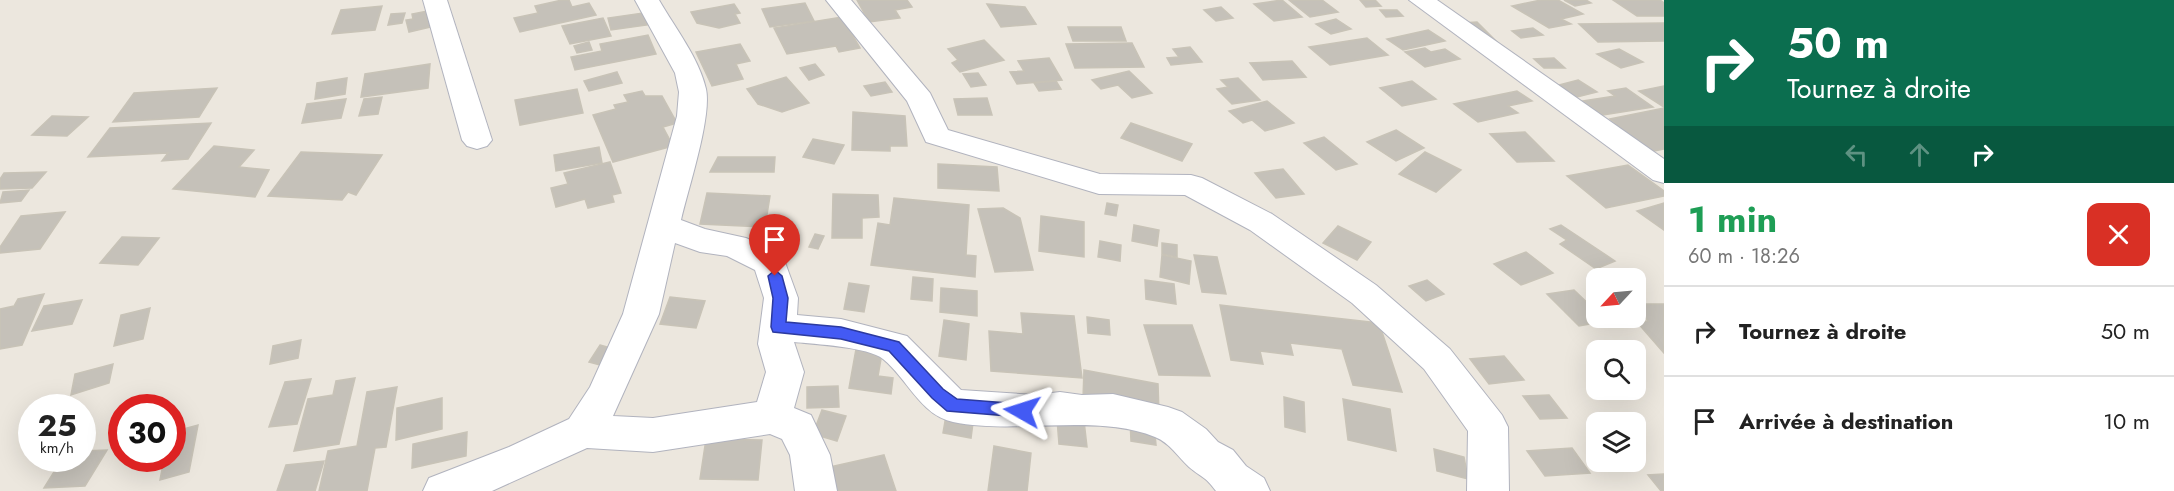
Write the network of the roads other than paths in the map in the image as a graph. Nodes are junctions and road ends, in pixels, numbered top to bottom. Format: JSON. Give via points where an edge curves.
{"nodes":[{"id":1,"x":435,"y":0,"type":"edge"},
{"id":2,"x":647,"y":0,"type":"edge"},
{"id":3,"x":838,"y":0,"type":"edge"},
{"id":4,"x":1421,"y":0,"type":"edge"},
{"id":5,"x":477,"y":140,"type":"dead end"},
{"id":6,"x":1664,"y":173,"type":"edge"},
{"id":7,"x":663,"y":225,"type":"junction"},
{"id":8,"x":778,"y":327,"type":"junction"},
{"id":9,"x":772,"y":417,"type":"junction"},
{"id":10,"x":583,"y":431,"type":"junction"},
{"id":11,"x":444,"y":491,"type":"edge"},
{"id":12,"x":816,"y":491,"type":"edge"},
{"id":13,"x":1249,"y":491,"type":"edge"},
{"id":14,"x":1488,"y":491,"type":"edge"}],
"edges":[{"from":1,"to":5,"type":"street"},
{"from":2,"to":7,"type":"street","via":[[688,73],[693,92],[692,116]]},
{"from":3,"to":14,"type":"street","via":[[920,99],[936,136],[1099,184],[1191,185],[1261,222],[1364,294],[1437,359],[1488,427]]},
{"from":4,"to":6,"type":"street"},
{"from":7,"to":8,"type":"street","via":[[700,240],[734,246],[770,263],[780,298]]},
{"from":7,"to":10,"type":"street","via":[[641,314],[605,396]]},
{"from":8,"to":9,"type":"street","via":[[776,344],[785,372]]},
{"from":8,"to":13,"type":"street","via":[[841,333],[894,346],[953,406],[1113,410],[1168,424]]},
{"from":9,"to":10,"type":"street","via":[[654,435]]},
{"from":9,"to":12,"type":"street","via":[[797,427],[810,455]]},
{"from":10,"to":11,"type":"street"}]}
